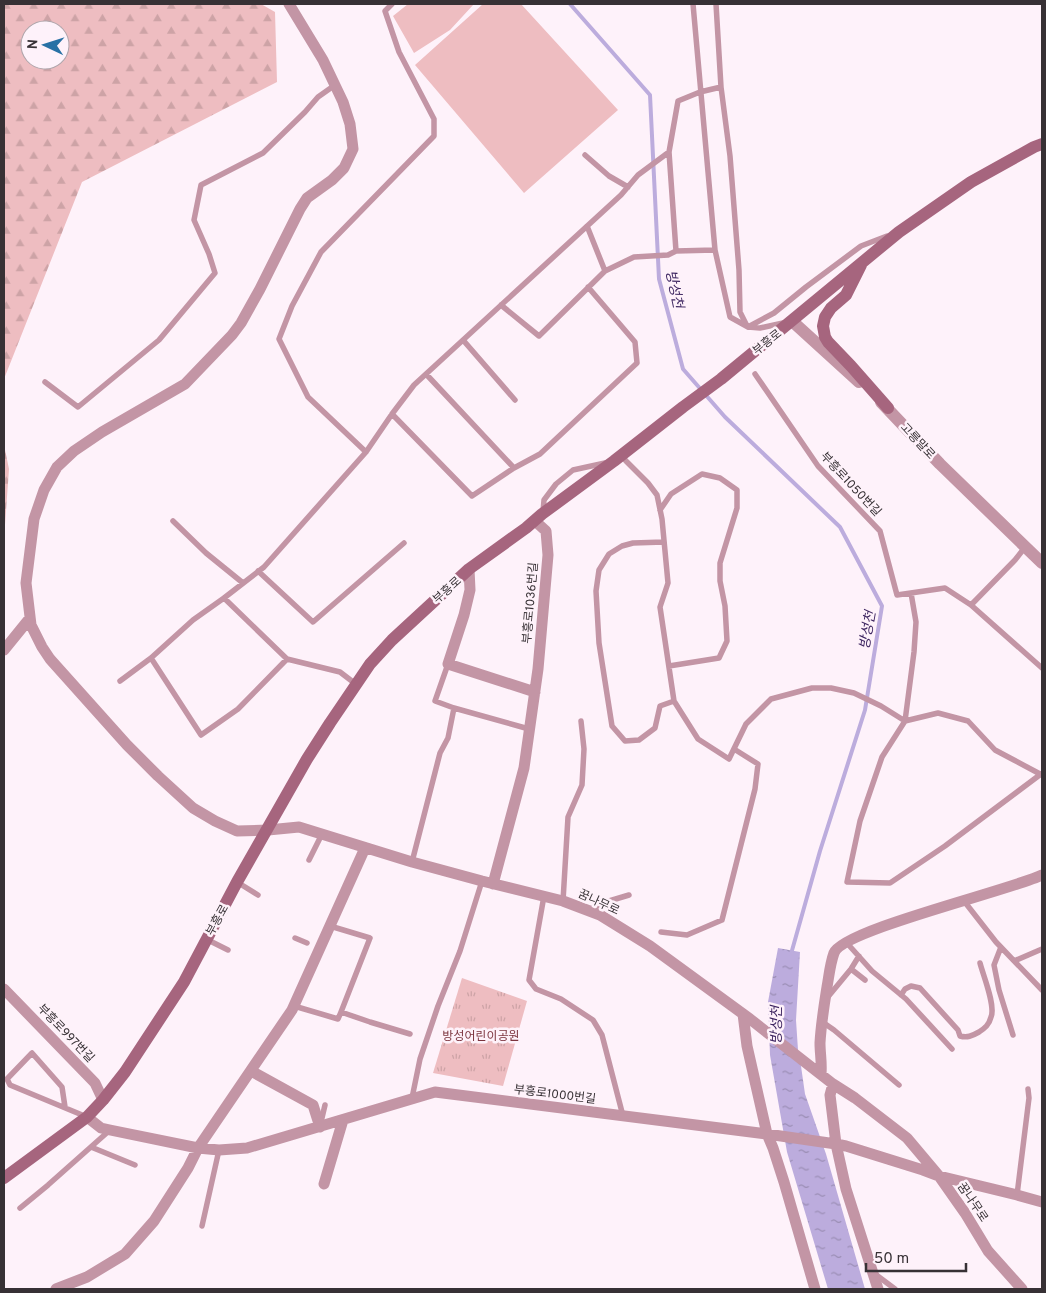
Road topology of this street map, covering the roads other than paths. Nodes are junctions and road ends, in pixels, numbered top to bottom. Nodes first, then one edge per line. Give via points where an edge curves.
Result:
1 (289, 4) edge
2 (392, 4) edge
3 (693, 4) edge
4 (716, 4) edge
5 (335, 85) junction
6 (721, 87) junction
7 (700, 92) junction
8 (1042, 144) edge
9 (669, 152) junction
10 (586, 155) dead end
11 (628, 187) junction
12 (587, 226) junction
13 (899, 232) junction
14 (715, 250) junction
15 (676, 252) junction
16 (864, 261) junction
17 (605, 271) junction
18 (588, 287) junction
19 (501, 305) junction
20 (792, 321) junction
21 (748, 327) junction
22 (463, 340) junction
23 (426, 374) junction
24 (755, 374) dead end
25 (45, 382) dead end
26 (515, 400) dead end
27 (888, 408) junction
28 (392, 414) junction
29 (366, 452) junction
30 (618, 458) junction
31 (514, 468) junction
32 (660, 510) junction
33 (539, 517) junction
34 (174, 521) dead end
35 (664, 542) junction
36 (404, 543) dead end
37 (1026, 546) junction
38 (1042, 562) edge
39 (469, 569) junction
40 (258, 571) junction
41 (242, 583) junction
42 (912, 593) junction
43 (224, 598) junction
44 (971, 605) junction
45 (30, 618) junction
46 (4, 650) edge
47 (1042, 657) edge
48 (151, 658) junction
49 (287, 659) junction
50 (1036, 663) junction
51 (448, 664) junction
52 (669, 666) junction
53 (1042, 668) edge
54 (120, 681) dead end
55 (357, 685) junction
56 (535, 692) junction
57 (674, 702) junction
58 (454, 708) junction
59 (581, 721) dead end
60 (904, 721) junction
61 (529, 729) junction
62 (734, 749) junction
63 (1042, 775) edge
64 (268, 830) junction
65 (322, 834) junction
66 (365, 848) junction
67 (309, 860) dead end
68 (412, 862) junction
69 (1042, 875) edge
70 (237, 882) junction
71 (487, 883) junction
72 (258, 895) dead end
73 (629, 895) dead end
74 (544, 896) junction
75 (563, 901) junction
76 (964, 901) junction
77 (588, 910) junction
78 (330, 926) junction
79 (661, 932) dead end
80 (295, 938) dead end
81 (206, 939) junction
82 (846, 942) junction
83 (307, 943) dead end
84 (1001, 948) junction
85 (228, 950) dead end
86 (1042, 950) edge
87 (859, 956) junction
88 (1014, 961) junction
89 (980, 963) dead end
90 (851, 969) junction
91 (865, 980) dead end
92 (4, 989) edge
93 (1042, 990) edge
94 (901, 995) junction
95 (824, 1002) junction
96 (294, 1006) junction
97 (341, 1012) junction
98 (747, 1017) junction
99 (822, 1021) junction
100 (410, 1034) dead end
101 (1013, 1034) dead end
102 (952, 1049) dead end
103 (251, 1070) junction
104 (819, 1072) junction
105 (833, 1084) junction
106 (899, 1085) dead end
107 (1028, 1090) dead end
108 (412, 1099) junction
109 (103, 1100) junction
110 (325, 1105) dead end
111 (65, 1107) junction
112 (623, 1116) junction
113 (87, 1117) junction
114 (343, 1120) junction
115 (320, 1127) junction
116 (110, 1130) junction
117 (767, 1134) junction
118 (836, 1144) junction
119 (91, 1147) junction
120 (198, 1148) junction
121 (219, 1150) junction
122 (135, 1165) dead end
123 (939, 1176) junction
124 (4, 1178) edge
125 (324, 1184) dead end
126 (1017, 1195) junction
127 (1042, 1202) edge
128 (20, 1208) dead end
129 (202, 1226) dead end
130 (873, 1272) junction
131 (56, 1289) edge
132 (815, 1289) edge
133 (878, 1289) edge
134 (895, 1289) edge
135 (1022, 1289) edge

1 - 5 street, 꿈나무로
2 - 29 lane via 385,12 399,52 434,119 434,136 320,252 292,306 279,340 308,397
3 - 7 lane
4 - 6 lane
5 - 25 lane via 318,97 263,153 201,185 194,220 216,273 159,340 78,407
5 - 45 street, 꿈나무로 via 350,124 352,149 344,168 307,198 232,336 185,384 102,432 74,451 52,474 34,519 26,584
6 - 7 lane
6 - 21 lane via 730,156 740,312
7 - 9 lane via 678,101
7 - 14 lane
8 - 13 main road, 부흥로 via 971,182
9 - 11 lane via 638,175
9 - 15 lane
10 - 11 lane via 609,176
11 - 12 lane
12 - 17 lane
12 - 19 lane
13 - 16 main road, 부흥로
13 - 21 lane via 861,246 774,313
14 - 15 lane
14 - 21 lane via 730,317
15 - 17 lane via 634,258
16 - 20 main road, 부흥로
16 - 27 main road via 846,295 825,317 823,326 828,342
17 - 18 lane
18 - 19 lane via 539,336
18 - 31 lane via 635,342 637,363 540,454
19 - 22 lane
20 - 21 lane via 760,328
20 - 27 street, 고릉말로
20 - 30 main road, 부흥로
22 - 23 lane
22 - 26 lane
23 - 28 lane
23 - 31 lane
24 - 42 lane, 부흥로1050번길 via 818,466 880,531 897,596
27 - 37 street, 고릉말로 via 940,464
28 - 29 lane
28 - 31 lane via 472,496
29 - 40 lane
30 - 32 lane via 648,483 657,495
30 - 33 main road, 부흥로
32 - 35 lane
32 - 52 lane via 671,494 702,474 720,478 737,490 737,508 720,563 727,641 719,658
33 - 39 main road, 부흥로
33 - 56 street, 부흥로1036번길 via 546,531 548,555
34 - 41 lane
35 - 52 lane via 668,583 660,606
35 - 57 lane via 628,544 609,554 599,570 596,591 612,726 625,741 639,740 655,728 660,706
36 - 40 lane via 314,622
37 - 38 street, 고릉말로
37 - 44 lane
39 - 51 street via 470,590
39 - 55 main road, 부흥로 via 392,640 370,664
40 - 41 lane
41 - 43 lane
42 - 44 lane, 부흥로1050번길 via 945,588
42 - 60 lane via 916,622
43 - 48 lane via 193,620
43 - 49 lane
44 - 50 lane, 부흥로1050번길
45 - 46 street
45 - 64 street, 꿈나무로 via 50,659 127,745 180,796 204,815 237,831
47 - 50 lane
48 - 49 lane via 201,735 238,709
48 - 54 lane
49 - 55 lane via 340,672
50 - 53 lane, 부흥로1050번길
51 - 56 street
51 - 58 lane via 436,701
52 - 57 lane
55 - 64 main road, 부흥로 via 307,759
56 - 61 street, 부흥로1036번길
57 - 62 lane via 698,739 729,759
58 - 61 lane
58 - 68 lane
59 - 75 lane via 584,749 582,786 568,817
60 - 62 lane via 854,693 812,688 771,699 746,724
60 - 63 lane via 938,713 968,721 995,750
60 - 63 lane via 882,757 860,822 847,882 890,883
61 - 71 street, 부흥로1036번길 via 524,768
62 - 79 lane via 758,764 755,789 722,920 687,935
64 - 65 street, 꿈나무로 via 299,827
64 - 70 main road, 부흥로
65 - 66 street, 꿈나무로
65 - 67 lane
66 - 68 street, 꿈나무로
66 - 78 street
68 - 71 street, 꿈나무로
69 - 76 street
70 - 72 lane
70 - 81 main road, 부흥로
71 - 74 street, 꿈나무로
71 - 108 lane via 438,1006 420,1059
73 - 77 lane
74 - 75 street, 꿈나무로
74 - 112 lane via 529,980 536,989 561,999 593,1020 602,1035
75 - 77 street, 꿈나무로
76 - 82 street via 878,928
76 - 84 lane
77 - 98 street, 꿈나무로 via 650,946
78 - 96 street
78 - 97 lane via 370,938
80 - 83 lane
81 - 85 lane
81 - 109 main road, 부흥로 via 163,1015
82 - 87 lane
82 - 95 street via 835,951
84 - 88 lane
84 - 101 lane via 994,965
86 - 88 lane
87 - 90 lane
87 - 94 lane
88 - 93 lane
89 - 94 lane via 992,1016 987,1026 973,1036 960,1036 920,988 911,986
90 - 91 lane
90 - 95 lane
92 - 109 street, 부흥로997번길 via 95,1083
94 - 102 lane
95 - 99 street
96 - 97 lane via 338,1019
96 - 103 street
97 - 100 lane
98 - 104 street, 꿈나무로
98 - 117 street via 747,1046
99 - 104 street
99 - 106 lane
103 - 115 street via 290,1088 313,1105
103 - 120 street
104 - 105 street, 꿈나무로
105 - 118 street via 830,1095
105 - 123 street, 꿈나무로 via 907,1138
107 - 126 lane
108 - 112 street, 부흥로1000번길 via 434,1092
108 - 114 street, 부흥로1000번길
109 - 113 main road, 부흥로
110 - 115 lane
111 - 111 lane via 62,1087 32,1052 7,1079 10,1085
111 - 113 lane
112 - 117 street, 부흥로1000번길
113 - 116 street, 부흥로1000번길 via 101,1128
113 - 124 main road, 부흥로
114 - 115 street, 부흥로1000번길
114 - 125 street
115 - 121 street, 부흥로1000번길 via 246,1148
116 - 119 lane
116 - 120 street, 부흥로1000번길
117 - 118 street, 부흥로1000번길
117 - 132 street
118 - 123 street, 꿈나무로
118 - 130 street via 846,1188
119 - 122 lane
119 - 128 lane
120 - 121 street, 부흥로1000번길
120 - 131 street via 154,1221 125,1254 87,1277
121 - 129 lane
123 - 126 street, 꿈나무로
123 - 135 street, 꿈나무로 via 988,1251
126 - 127 street, 꿈나무로
130 - 133 street
130 - 134 lane

